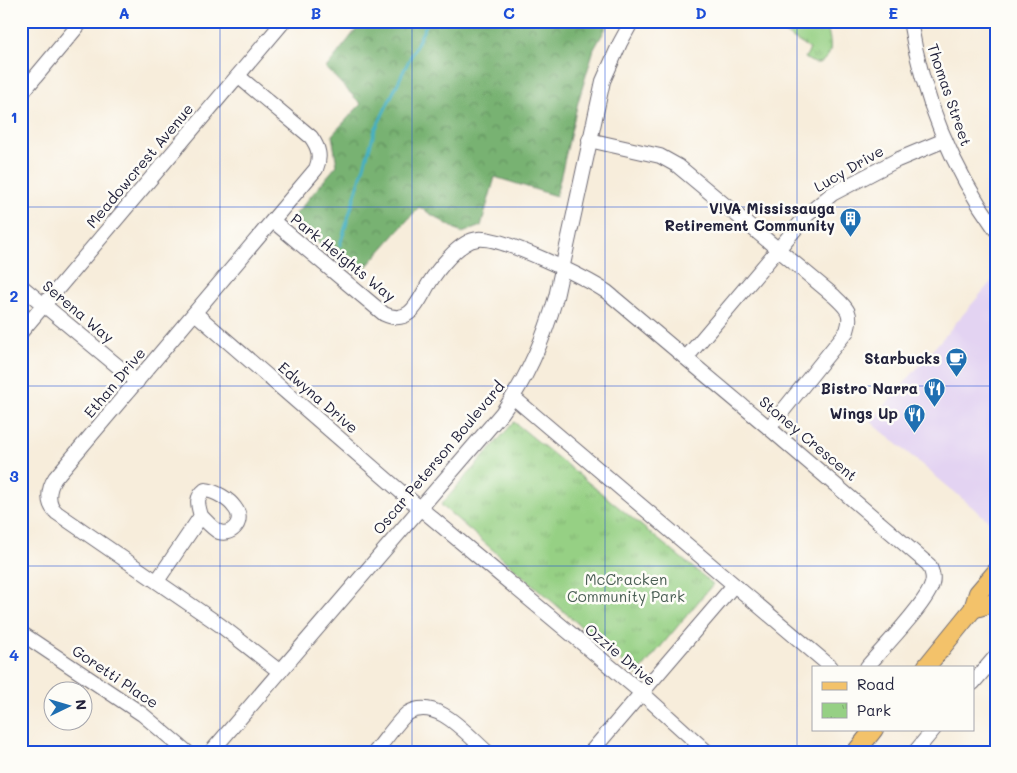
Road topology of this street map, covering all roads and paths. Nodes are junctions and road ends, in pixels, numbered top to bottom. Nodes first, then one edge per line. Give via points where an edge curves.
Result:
1 (82, 21) edge
2 (284, 21) edge
3 (632, 21) edge
4 (910, 21) edge
5 (238, 76) junction
6 (21, 94) edge
7 (589, 140) junction
8 (945, 140) junction
9 (273, 222) junction
10 (996, 230) edge
11 (778, 249) junction
12 (562, 268) junction
13 (21, 286) edge
14 (44, 305) junction
15 (195, 314) junction
16 (21, 332) edge
17 (686, 358) junction
18 (136, 382) junction
19 (513, 397) junction
20 (769, 428) junction
21 (419, 507) junction
22 (201, 516) dead end
23 (996, 572) edge
24 (158, 581) junction
25 (734, 584) junction
26 (996, 602) edge
27 (973, 609) junction
28 (21, 633) edge
29 (996, 656) edge
30 (830, 666) edge
31 (868, 666) edge
32 (927, 666) edge
33 (279, 671) junction
34 (974, 682) edge
35 (642, 694) junction
36 (873, 730) edge
37 (933, 730) edge
38 (187, 752) edge
39 (211, 752) edge
40 (375, 752) edge
41 (487, 752) edge
42 (591, 752) edge
43 (707, 752) edge
44 (856, 752) edge
45 (915, 752) edge

1 - 6 street
2 - 5 street, Meadowcrest Avenue
3 - 7 street, Oscar Peterson Boulevard via 603,81
4 - 8 street, Thomas Street via 914,46
5 - 9 street, Ethan Drive via 311,138 318,149 316,169
5 - 14 street, Meadowcrest Avenue
7 - 11 street via 660,156 678,166
7 - 12 street, Oscar Peterson Boulevard
8 - 10 street, Thomas Street
8 - 11 street, Lucy Drive via 897,160 832,194 808,214
9 - 12 street, Park Heights Way via 390,317 402,317 412,312 452,254 478,238 490,239
9 - 15 street, Ethan Drive
11 - 17 street, Lucy Drive
11 - 20 street via 842,304 849,313 850,322 847,331
12 - 17 street, Stoney Crescent via 608,292
12 - 19 street, Oscar Peterson Boulevard via 544,335
13 - 14 street, Serena Way
14 - 16 street, Meadowcrest Avenue
14 - 18 street, Serena Way
15 - 18 street, Ethan Drive
15 - 21 street, Edwyna Drive
17 - 20 street, Stoney Crescent
18 - 24 street, Ethan Drive via 55,478 50,488 50,501 57,514
19 - 21 street, Oscar Peterson Boulevard
19 - 25 street
20 - 31 street, Stoney Crescent via 922,558 931,570 933,582 926,597
21 - 33 street, Oscar Peterson Boulevard
21 - 35 street, Ozzie Drive
22 - 24 street
23 - 27 main road via 978,593
24 - 33 street, Ethan Drive
25 - 30 street
25 - 35 street
26 - 27 main road
27 - 32 main road
28 - 38 street, Goretti Place via 142,714
29 - 34 street
33 - 39 street, Oscar Peterson Boulevard
35 - 42 street
35 - 43 street, Ozzie Drive
36 - 44 main road
37 - 45 street
40 - 41 street via 407,713 429,708 443,713

